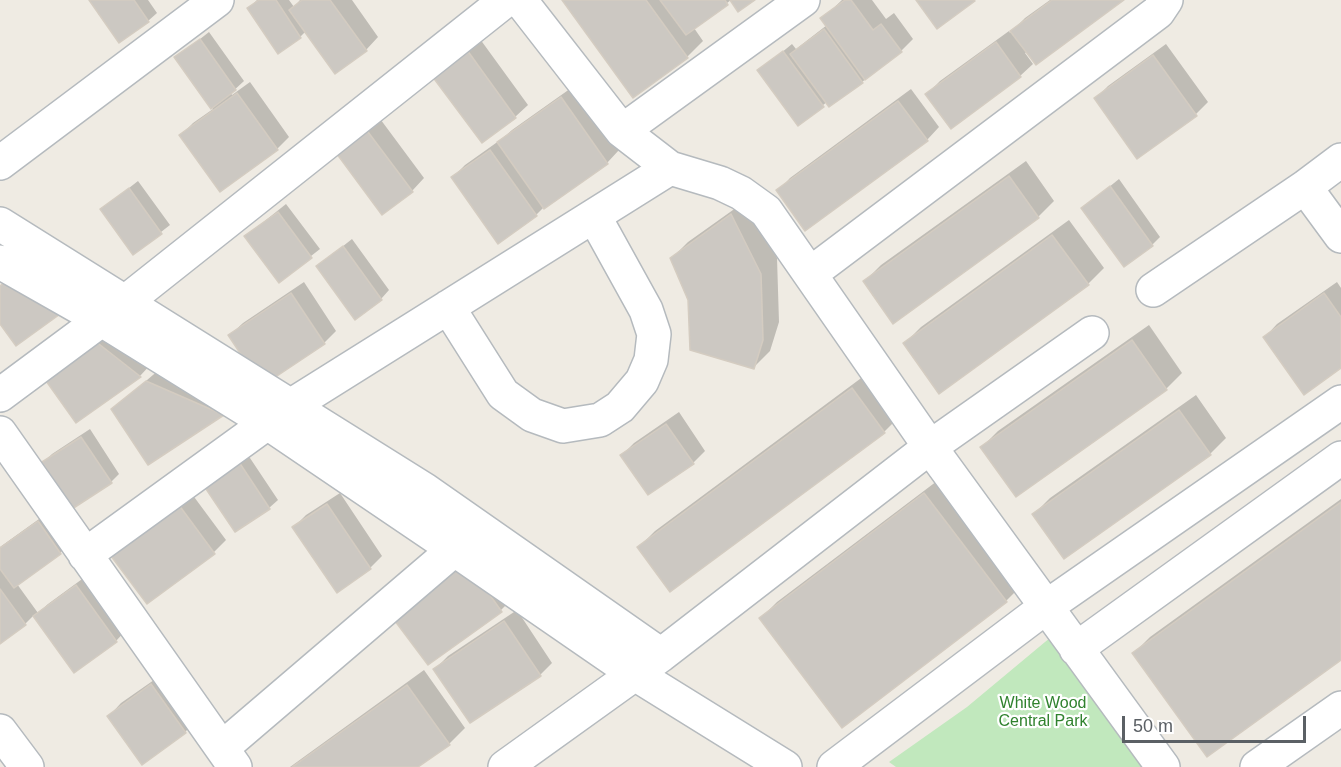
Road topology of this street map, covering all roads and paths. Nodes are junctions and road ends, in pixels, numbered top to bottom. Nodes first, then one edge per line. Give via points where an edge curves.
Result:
1 (217, 0) edge
2 (506, 0) edge
3 (520, 0) edge
4 (803, 0) edge
5 (1166, 0) edge
6 (622, 131) junction
7 (1341, 160) edge
8 (0, 163) edge
9 (670, 168) junction
10 (1305, 187) junction
11 (594, 216) junction
12 (0, 224) edge
13 (1341, 236) edge
14 (0, 262) edge
15 (810, 274) junction
16 (1153, 290) dead end
17 (448, 307) junction
18 (113, 311) junction
19 (1092, 333) dead end
20 (0, 395) edge
21 (1341, 402) edge
22 (280, 414) junction
23 (0, 433) edge
24 (930, 447) junction
25 (1341, 458) edge
26 (1246, 468) junction
27 (10, 469) edge
28 (1275, 504) junction
29 (480, 527) junction
30 (454, 549) junction
31 (85, 555) junction
32 (1047, 607) junction
33 (1076, 648) junction
34 (661, 655) junction
35 (635, 674) junction
36 (1341, 708) edge
37 (0, 731) edge
38 (229, 757) edge
39 (27, 767) edge
40 (505, 767) edge
41 (785, 767) edge
42 (834, 767) edge
43 (1163, 767) edge
44 (1257, 767) edge

1 - 8 street
2 - 18 street
3 - 6 street
4 - 6 street
5 - 15 street via 1158,12
6 - 9 street
7 - 10 street
9 - 11 street
9 - 15 street via 720,183 756,203 766,211
10 - 13 street
10 - 16 street
11 - 17 street
11 - 17 street via 646,310 654,334 651,360 642,381 620,407 600,420 563,426 532,415 503,394
12 - 18 street
14 - 18 street
15 - 24 street
17 - 22 street
18 - 20 street
18 - 22 street
19 - 24 street
21 - 26 street
22 - 29 street
22 - 30 street
22 - 31 street
23 - 27 street
24 - 32 street
24 - 34 street
25 - 28 street
26 - 28 street
26 - 32 street
27 - 31 street
28 - 33 street
29 - 30 street
29 - 34 street
30 - 35 street
30 - 38 street
31 - 38 street
32 - 33 street
32 - 42 street
33 - 43 street
34 - 35 street
35 - 40 street
35 - 41 street
36 - 44 street
37 - 39 street

